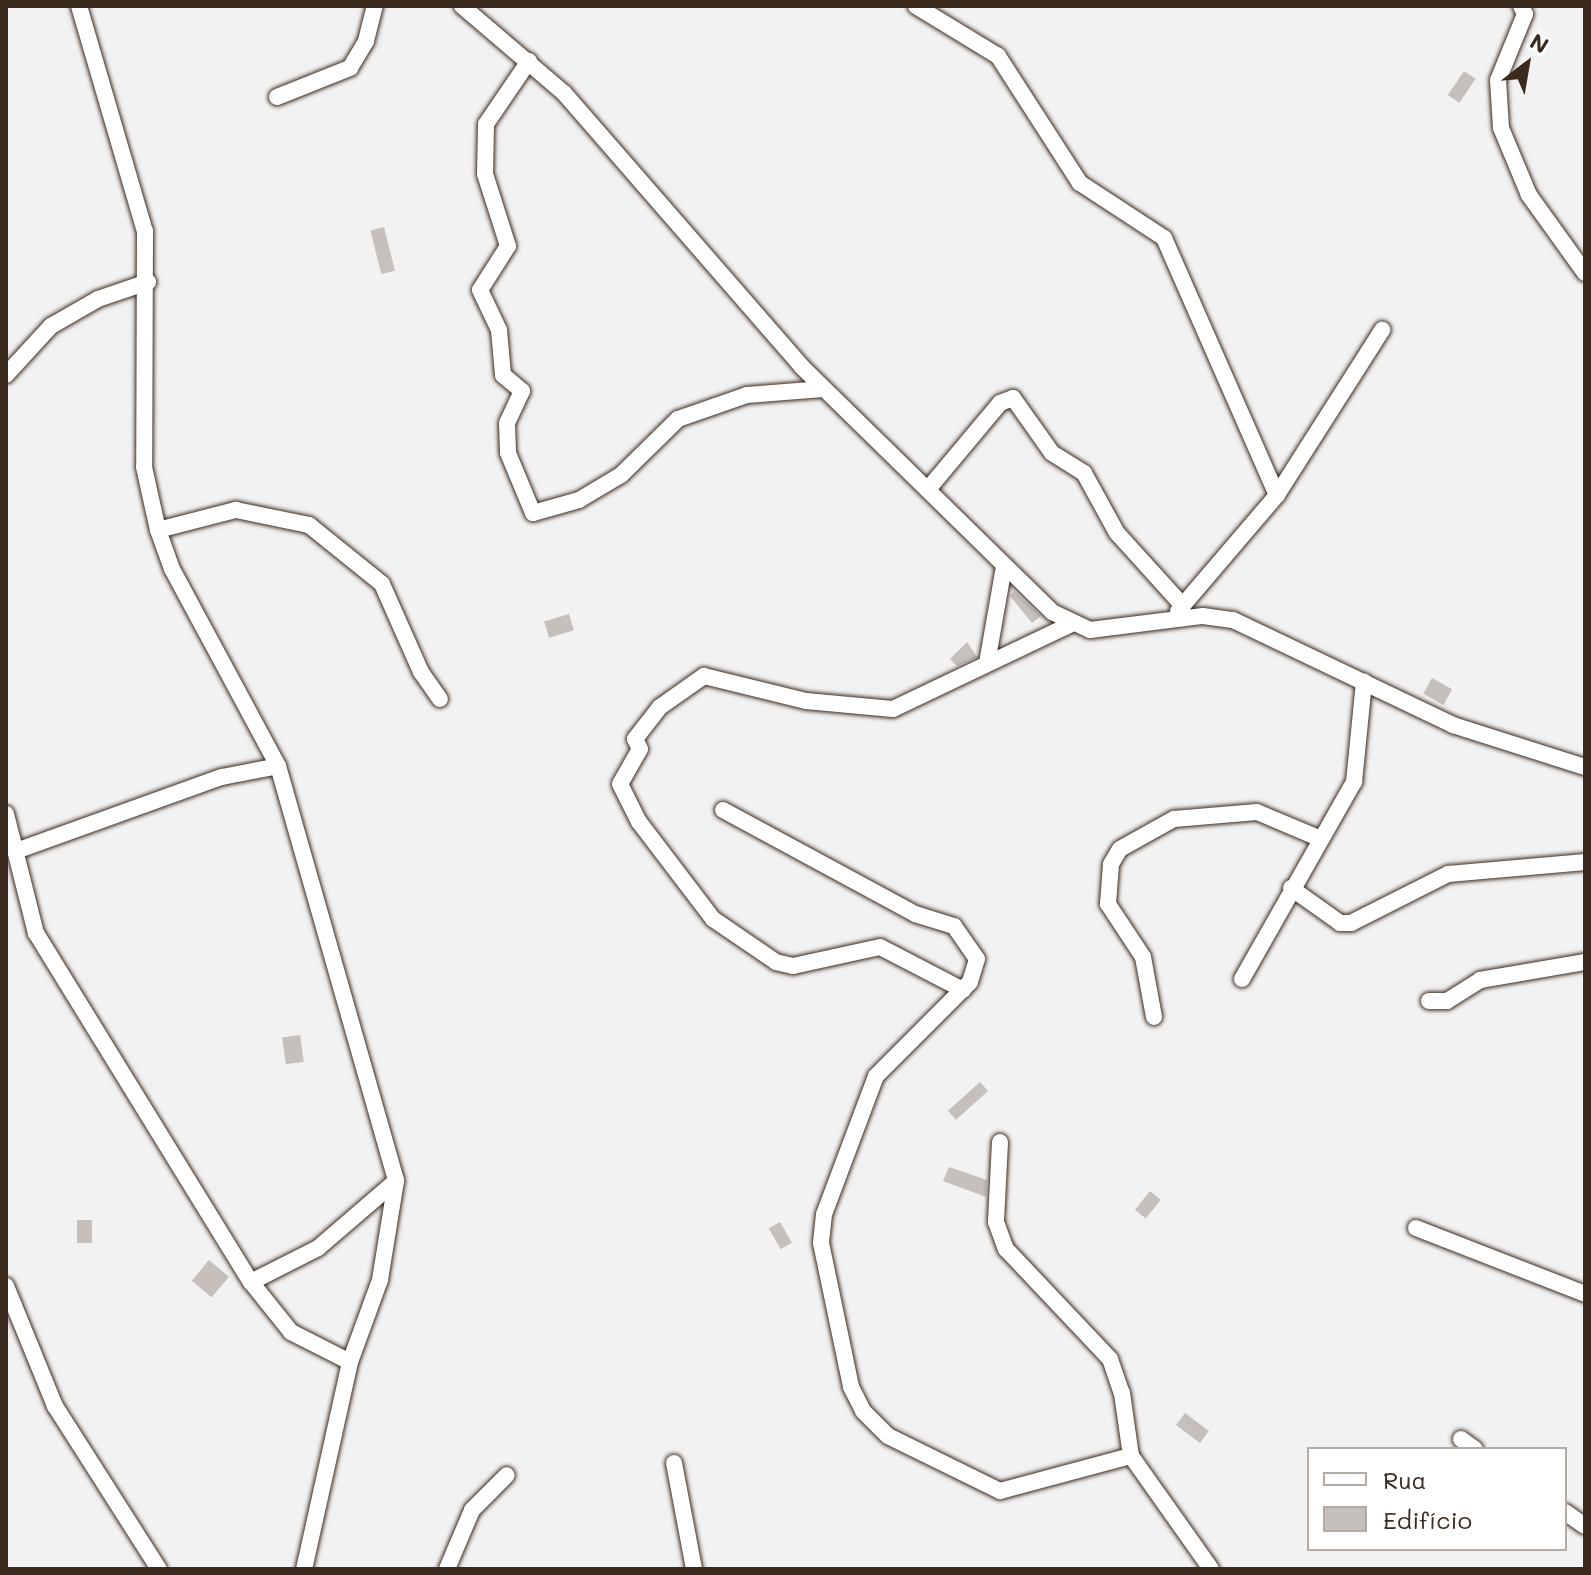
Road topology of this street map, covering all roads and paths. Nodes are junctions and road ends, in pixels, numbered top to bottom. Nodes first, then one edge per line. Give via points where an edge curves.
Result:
1 (79, 6) edge
2 (375, 6) edge
3 (462, 6) edge
4 (916, 6) edge
5 (1521, 6) edge
6 (529, 61) junction
7 (277, 97) dead end
8 (1585, 273) edge
9 (148, 282) junction
10 (1382, 330) dead end
11 (6, 375) edge
12 (823, 389) junction
13 (929, 488) junction
14 (1277, 495) junction
15 (158, 530) junction
16 (1004, 567) junction
17 (1183, 606) junction
18 (1170, 622) junction
19 (1071, 624) junction
20 (987, 663) junction
21 (1364, 681) junction
22 (440, 699) dead end
23 (278, 766) junction
24 (1585, 767) edge
25 (723, 810) dead end
26 (6, 814) edge
27 (1321, 839) junction
28 (16, 851) junction
29 (1585, 862) edge
30 (1291, 888) junction
31 (1585, 962) edge
32 (1242, 979) dead end
33 (963, 990) junction
34 (1429, 1001) dead end
35 (1154, 1017) dead end
36 (1000, 1142) dead end
37 (396, 1181) junction
38 (1416, 1228) dead end
39 (251, 1282) junction
40 (6, 1286) edge
41 (1585, 1294) edge
42 (350, 1362) junction
43 (1461, 1439) dead end
44 (1472, 1447) edge
45 (1131, 1456) junction
46 (674, 1463) dead end
47 (507, 1475) dead end
48 (1567, 1513) edge
49 (1585, 1526) edge
50 (159, 1569) edge
51 (304, 1569) edge
52 (447, 1569) edge
53 (694, 1569) edge
54 (1211, 1569) edge

1 - 9 street via 139,204
2 - 7 street via 366,41 350,68
3 - 6 street
4 - 14 street via 998,56 1080,183 1164,238
5 - 8 street via 1525,14 1498,80 1501,128 1529,195
6 - 12 street via 564,93
6 - 12 street via 485,130 485,174 508,240 480,290 499,330 503,375 522,391 507,423 508,453 533,513 579,500 621,475 678,419 747,395
9 - 11 street via 98,299 51,326
9 - 15 street via 144,467
10 - 14 street
12 - 13 street
13 - 16 street
13 - 17 street via 1000,403 1013,398 1052,453 1084,473 1117,533
14 - 17 street
15 - 22 street via 236,510 317,529 382,584 421,672
15 - 23 street via 172,569
16 - 19 street
16 - 20 street
17 - 18 street
18 - 19 street via 1112,631
18 - 21 street via 1203,616 1233,620
19 - 20 street
20 - 33 street via 886,709 806,701 704,676 660,707 635,739 640,749 620,784 639,822 713,919 776,962 793,966 880,947
21 - 24 street via 1453,725
21 - 27 street via 1359,767
23 - 28 street via 222,777
23 - 37 street
25 - 33 street via 915,914 963,933 977,959
26 - 28 street
27 - 30 street
27 - 35 street via 1257,812 1174,819 1120,849 1111,864 1108,904 1143,957
28 - 39 street via 36,933
29 - 30 street via 1448,874 1351,923 1340,923
30 - 32 street
31 - 34 street via 1480,980 1447,1001
33 - 45 street via 876,1076 824,1214 821,1243 851,1387 870,1420 888,1436 991,1489 1009,1490
36 - 45 street via 1000,1236 1110,1359 1122,1393
37 - 39 street via 318,1248
37 - 42 street via 375,1299
38 - 41 street
39 - 42 street via 291,1332
40 - 50 street via 55,1406
42 - 51 street
43 - 44 street
45 - 54 street
46 - 53 street
47 - 52 street via 472,1510
48 - 49 street

